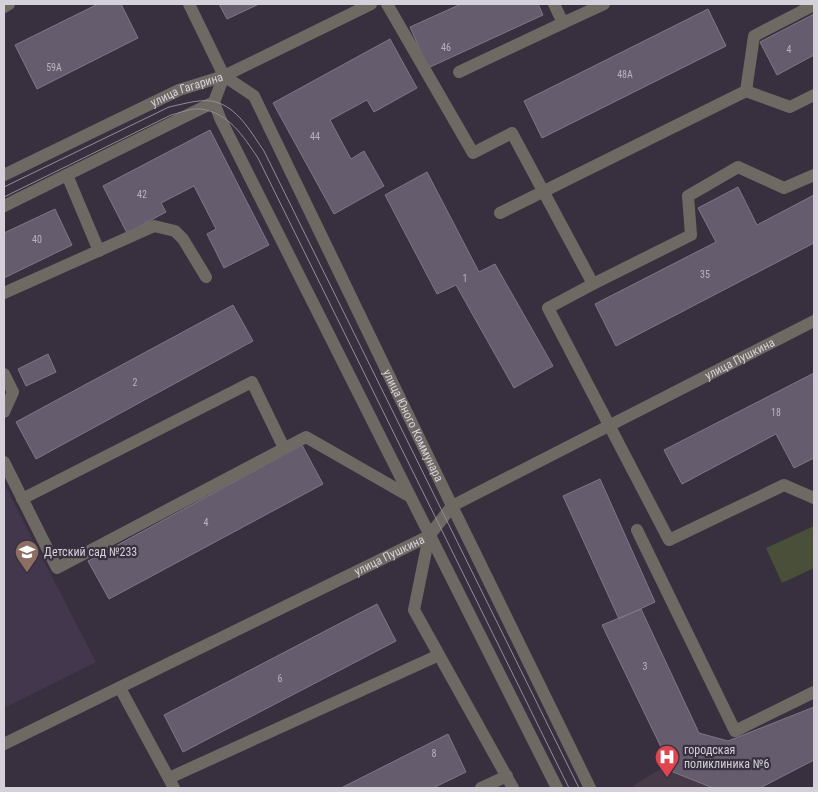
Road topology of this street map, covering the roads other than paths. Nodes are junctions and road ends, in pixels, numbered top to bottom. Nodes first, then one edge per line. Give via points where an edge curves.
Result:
1 (10, 4) edge
2 (189, 4) edge
3 (371, 4) edge
4 (387, 4) edge
5 (554, 4) edge
6 (604, 4) edge
7 (814, 5) edge
8 (4, 7) edge
9 (354, 11) edge
10 (563, 23) junction
11 (460, 72) dead end
12 (224, 76) junction
13 (746, 91) junction
14 (814, 95) edge
15 (214, 102) junction
16 (4, 175) edge
17 (67, 175) junction
18 (814, 175) edge
19 (543, 192) junction
20 (4, 206) edge
21 (500, 213) dead end
22 (99, 251) junction
23 (206, 277) dead end
24 (593, 284) junction
25 (4, 293) edge
26 (814, 321) edge
27 (4, 374) edge
28 (4, 412) edge
29 (610, 426) junction
30 (284, 448) junction
31 (4, 462) edge
32 (409, 496) junction
33 (814, 498) edge
34 (22, 499) junction
35 (452, 506) junction
36 (637, 530) dead end
37 (429, 536) junction
38 (439, 655) junction
39 (120, 688) junction
40 (814, 692) edge
41 (4, 744) edge
42 (507, 776) junction
43 (172, 783) edge
44 (481, 788) edge
45 (513, 788) edge
46 (557, 788) edge
47 (590, 788) edge

1 - 8 street
2 - 12 street
3 - 9 street, улица Гагарина
4 - 19 street via 473,154 512,133
5 - 10 street
6 - 10 street
7 - 13 street via 754,36
9 - 12 street, улица Гагарина
10 - 11 street
12 - 15 street
12 - 16 street, улица Гагарина via 179,90
12 - 35 street, улица Юного Коммунара via 254,96
13 - 14 street via 790,107
13 - 19 street
15 - 17 street, улица Гагарина
15 - 32 street
17 - 20 street, улица Гагарина
17 - 22 street
18 - 24 street via 784,188 738,167 688,196 691,235
19 - 21 street
19 - 24 street
22 - 23 street via 154,226 174,231 183,239
22 - 25 street
24 - 29 street via 548,308
26 - 29 street, улица Пушкина
27 - 28 street via 13,392
29 - 33 street via 669,540 784,484
29 - 35 street, улица Пушкина
30 - 32 street via 306,437
30 - 34 street via 252,382
30 - 34 street via 58,568
31 - 34 street
32 - 37 street
35 - 37 street, улица Пушкина
35 - 47 street, улица Юного Коммунара
36 - 40 street via 735,731
37 - 38 street via 414,610
37 - 39 street, улица Пушкина
37 - 46 street
38 - 42 street
38 - 43 street
39 - 41 street, улица Пушкина
39 - 43 street
42 - 44 street
42 - 45 street

